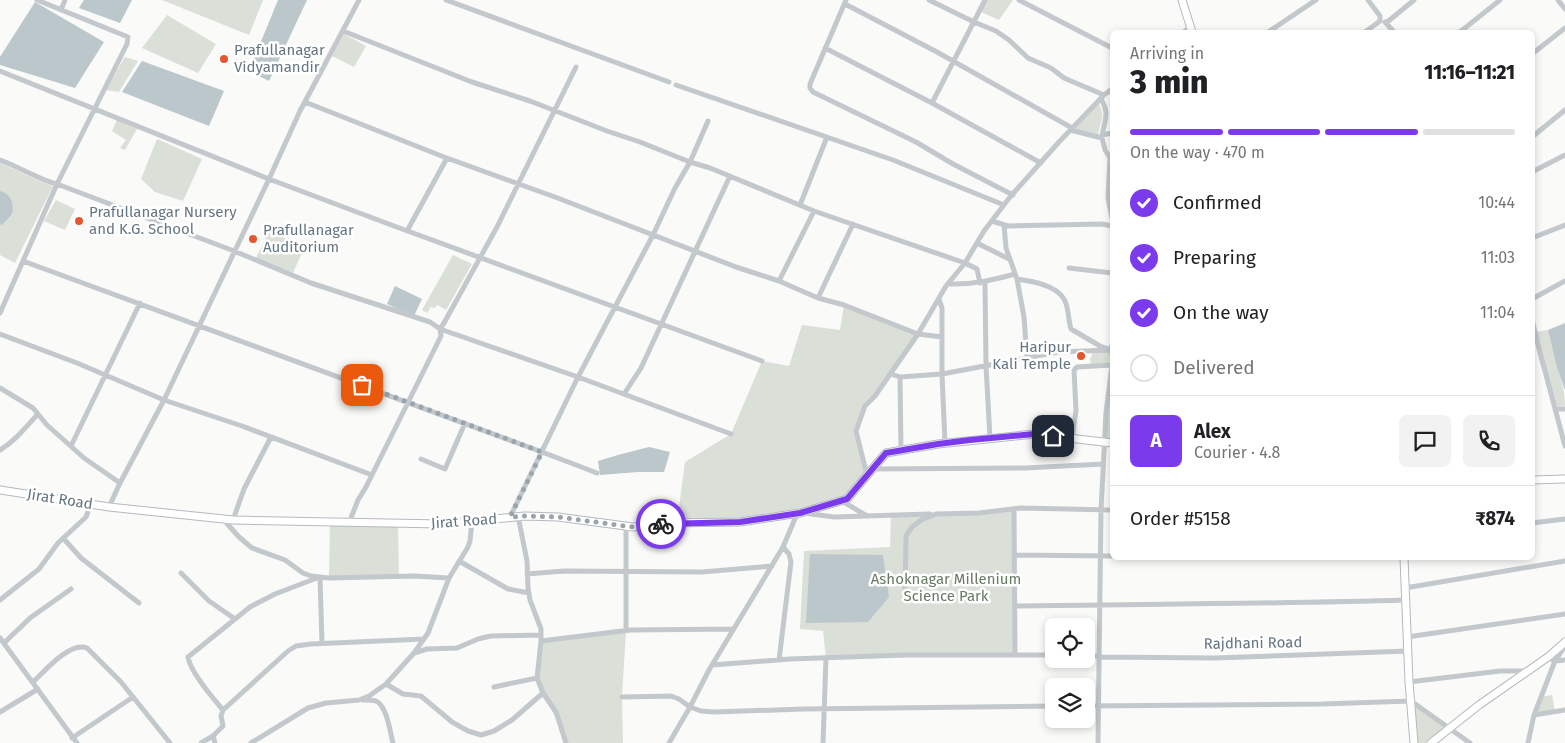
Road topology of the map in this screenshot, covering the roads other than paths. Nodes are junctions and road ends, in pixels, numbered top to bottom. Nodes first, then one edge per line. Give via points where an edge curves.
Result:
1 (37, 0) edge
2 (65, 0) edge
3 (359, 0) edge
4 (446, 0) edge
5 (929, 0) edge
6 (985, 0) edge
7 (1020, 0) edge
8 (1182, 0) edge
9 (1316, 0) edge
10 (1368, 0) edge
11 (1414, 0) edge
12 (1500, 0) edge
13 (1558, 0) edge
14 (846, 2) edge
15 (1565, 9) edge
16 (61, 10) junction
17 (1380, 16) junction
18 (974, 22) junction
19 (1386, 23) junction
20 (1565, 28) edge
21 (1191, 30) edge
22 (1271, 30) edge
23 (1368, 30) edge
24 (1392, 30) edge
25 (1462, 30) edge
26 (343, 31) junction
27 (1110, 47) edge
28 (825, 48) junction
29 (1535, 52) edge
30 (953, 61) junction
31 (576, 67) dead end
32 (0, 71) edge
33 (669, 82) dead end
34 (676, 85) dead end
35 (1110, 91) edge
36 (1103, 97) junction
37 (305, 102) junction
38 (932, 103) junction
39 (95, 110) junction
40 (1565, 110) edge
41 (555, 111) junction
42 (708, 121) dead end
43 (1071, 129) junction
44 (1110, 133) edge
45 (1535, 135) edge
46 (1102, 136) junction
47 (826, 137) junction
48 (1565, 154) edge
49 (447, 158) junction
50 (1110, 158) edge
51 (1110, 158) edge
52 (0, 160) edge
53 (690, 162) junction
54 (1041, 163) junction
55 (1535, 170) edge
56 (730, 176) junction
57 (269, 179) junction
58 (517, 183) junction
59 (57, 184) junction
60 (1013, 195) junction
61 (800, 205) junction
62 (1004, 205) junction
63 (1110, 208) edge
64 (814, 211) junction
65 (992, 221) junction
66 (853, 224) junction
67 (1004, 225) junction
68 (1565, 225) edge
69 (1110, 226) edge
70 (407, 231) junction
71 (653, 235) junction
72 (1535, 237) edge
73 (977, 242) junction
74 (234, 251) junction
75 (694, 251) junction
76 (480, 258) junction
77 (1010, 259) junction
78 (23, 261) junction
79 (964, 263) junction
80 (1069, 268) dead end
81 (1110, 274) edge
82 (1016, 277) junction
83 (779, 281) junction
84 (1565, 281) edge
85 (982, 282) junction
86 (948, 284) junction
87 (1535, 297) edge
88 (818, 298) junction
89 (939, 299) junction
90 (140, 303) junction
91 (614, 307) junction
92 (0, 313) edge
93 (662, 324) junction
94 (198, 326) junction
95 (440, 328) junction
96 (1535, 331) edge
97 (0, 334) edge
98 (918, 334) junction
99 (942, 337) junction
100 (1110, 349) edge
101 (1110, 350) edge
102 (1027, 358) junction
103 (762, 361) dead end
104 (986, 366) junction
105 (1110, 366) edge
106 (890, 374) junction
107 (942, 374) junction
108 (106, 375) junction
109 (578, 377) junction
110 (900, 377) junction
111 (1110, 381) edge
112 (0, 388) edge
113 (624, 394) junction
114 (164, 400) junction
115 (408, 402) junction
116 (1555, 409) junction
117 (1565, 409) edge
118 (38, 414) junction
119 (465, 423) junction
120 (731, 434) dead end
121 (271, 437) junction
122 (990, 438) junction
123 (1072, 438) junction
124 (945, 443) junction
125 (1108, 443) edge
126 (71, 446) junction
127 (1565, 446) edge
128 (0, 450) edge
129 (901, 451) junction
130 (542, 452) junction
131 (421, 460) dead end
132 (1103, 464) junction
133 (870, 472) junction
134 (597, 473) dead end
135 (372, 475) junction
136 (1565, 479) edge
137 (1535, 480) edge
138 (120, 483) junction
139 (0, 490) edge
140 (842, 501) junction
141 (91, 504) junction
142 (109, 507) junction
143 (1014, 509) junction
144 (1101, 510) junction
145 (1110, 510) edge
146 (799, 513) junction
147 (936, 514) junction
148 (518, 516) junction
149 (867, 516) junction
150 (510, 517) junction
151 (223, 519) junction
152 (1565, 519) edge
153 (233, 520) junction
154 (472, 520) junction
155 (1535, 522) edge
156 (349, 523) junction
157 (626, 526) junction
158 (63, 538) junction
159 (782, 547) junction
160 (1015, 555) junction
161 (1101, 556) junction
162 (1110, 556) edge
163 (1404, 560) edge
164 (459, 561) junction
165 (1565, 561) edge
166 (772, 566) junction
167 (627, 572) junction
168 (181, 574) dead end
169 (528, 574) junction
170 (319, 578) junction
171 (449, 578) junction
172 (1405, 588) junction
173 (71, 589) dead end
174 (529, 593) junction
175 (905, 599) dead end
176 (0, 600) edge
177 (1406, 600) junction
178 (139, 603) dead end
179 (1100, 605) junction
180 (1015, 606) junction
181 (1565, 614) edge
182 (234, 619) junction
183 (734, 629) junction
184 (626, 630) junction
185 (541, 635) junction
186 (1408, 637) junction
187 (424, 639) junction
188 (2, 640) edge
189 (541, 641) junction
190 (1565, 642) edge
191 (322, 643) junction
192 (1565, 646) edge
193 (1408, 651) junction
194 (414, 653) junction
195 (1015, 655) junction
196 (1045, 655) edge
197 (1095, 657) edge
198 (1100, 657) junction
199 (1548, 657) junction
200 (826, 658) junction
201 (779, 660) junction
202 (1565, 660) edge
203 (1555, 661) junction
204 (712, 665) junction
205 (1526, 671) junction
206 (537, 678) junction
207 (33, 682) junction
208 (1409, 682) junction
209 (386, 684) junction
210 (494, 686) dead end
211 (38, 689) junction
212 (543, 693) junction
213 (133, 697) junction
214 (622, 697) dead end
215 (359, 700) junction
216 (1411, 701) junction
217 (1045, 706) edge
218 (1098, 706) junction
219 (690, 707) junction
220 (826, 708) junction
221 (223, 710) junction
222 (1565, 710) edge
223 (0, 712) edge
224 (1534, 715) junction
225 (1449, 729) junction
226 (213, 736) junction
227 (72, 738) junction
228 (77, 743) edge
229 (170, 743) edge
230 (201, 743) edge
231 (214, 743) edge
232 (251, 743) edge
233 (393, 743) edge
234 (566, 743) edge
235 (668, 743) edge
236 (823, 743) edge
237 (1098, 743) edge
238 (1414, 743) edge
239 (1431, 743) edge
240 (1470, 743) edge
241 (1528, 743) edge

1 - 16 street
2 - 16 street
3 - 26 street
4 - 33 street
5 - 18 street
6 - 18 street
7 - 27 street
8 - 21 main road
9 - 22 street
10 - 17 street
11 - 19 street
12 - 25 street
13 - 15 street
14 - 28 street
14 - 30 street
16 - 39 street via 128,37
17 - 19 street
17 - 23 street via 1380,21
18 - 30 street
18 - 36 street via 996,30 1028,58
19 - 24 street
20 - 29 street
26 - 37 street
26 - 41 street
28 - 38 street
28 - 60 street via 810,84 813,92 916,142
30 - 38 street
30 - 43 street
31 - 41 street
32 - 39 street
34 - 47 street
35 - 36 street
36 - 43 street
36 - 46 street via 1106,119
37 - 49 street
37 - 57 street
38 - 54 street
39 - 57 street
39 - 59 street
40 - 45 street
41 - 53 street
41 - 58 street
42 - 53 street
43 - 46 street
43 - 54 street
44 - 46 street
46 - 51 street
47 - 61 street
47 - 62 street
48 - 55 street
49 - 58 street
49 - 70 street
50 - 63 street
52 - 59 street
53 - 56 street
53 - 71 street
54 - 60 street
56 - 61 street
56 - 75 street
57 - 70 street
57 - 74 street
58 - 71 street
58 - 76 street
59 - 74 street
59 - 78 street
60 - 62 street
61 - 64 street
62 - 65 street
64 - 66 street
64 - 83 street
65 - 67 street
65 - 73 street
66 - 79 street
66 - 88 street
67 - 69 street
67 - 77 street
68 - 72 street
70 - 76 street
71 - 75 street
71 - 91 street
73 - 77 street
73 - 79 street
74 - 94 street
74 - 95 street via 311,283
75 - 83 street
75 - 93 street
76 - 91 street
76 - 95 street
77 - 82 street
78 - 90 street
78 - 92 street
79 - 85 street via 977,269
79 - 86 street
80 - 81 street
82 - 85 street
82 - 100 street via 1059,293 1065,300 1071,329
82 - 102 street via 1024,317
83 - 88 street
84 - 87 street
85 - 86 street
85 - 104 street
86 - 89 street
88 - 98 street
89 - 98 street
89 - 99 street
90 - 94 street
90 - 108 street
91 - 93 street
91 - 109 street
93 - 103 street
93 - 113 street via 641,368
94 - 114 street
94 - 115 street
95 - 109 street
95 - 115 street via 441,336
96 - 116 street
97 - 108 street
98 - 99 street
98 - 106 street
99 - 107 street
101 - 102 street via 1058,352
102 - 104 street
104 - 107 street
104 - 122 street
105 - 123 street via 1077,367 1074,370 1076,411
106 - 110 street
106 - 133 street via 865,406 856,431
107 - 110 street
107 - 124 street
108 - 114 street
108 - 126 street
109 - 113 street
109 - 130 street
110 - 129 street
111 - 125 street via 1106,412
112 - 118 street
113 - 120 street
114 - 121 street
114 - 138 street
115 - 119 street
115 - 135 street
116 - 117 street
116 - 127 street
118 - 126 street
118 - 128 street via 8,446
119 - 130 street
119 - 131 street via 444,468
121 - 135 street
121 - 153 street via 244,489
122 - 123 main road, Jirat Road via 1034,434
122 - 124 main road, Jirat Road
123 - 125 main road, Jirat Road
124 - 129 main road, Jirat Road
125 - 132 street
126 - 138 street
129 - 133 main road, Jirat Road via 886,453
130 - 134 street
130 - 150 street
132 - 133 street
132 - 144 street
133 - 140 main road, Jirat Road
135 - 156 street
136 - 137 main road
138 - 142 street
139 - 141 main road, Jirat Road
140 - 146 main road, Jirat Road
140 - 149 street
141 - 142 main road, Jirat Road
141 - 158 street via 86,516
142 - 151 main road, Jirat Road
143 - 144 street
143 - 147 street
143 - 160 street
144 - 145 street
144 - 161 street
146 - 149 street
146 - 157 main road, Jirat Road via 740,522
146 - 159 street
147 - 149 street
147 - 175 street via 921,520 906,536
148 - 150 main road, Jirat Road
148 - 157 main road, Jirat Road via 558,517
148 - 169 street
150 - 154 main road, Jirat Road
151 - 153 main road, Jirat Road
151 - 170 street via 252,548 285,560 303,574
152 - 155 street
153 - 156 main road, Jirat Road
154 - 156 main road, Jirat Road via 442,524
154 - 164 street via 468,547
157 - 167 street
158 - 176 street via 39,569
158 - 178 street via 81,558
159 - 166 street
159 - 201 street via 792,562
160 - 161 street
160 - 180 street
161 - 162 street
161 - 179 street
163 - 172 main road
164 - 171 street
164 - 174 street via 508,589
165 - 172 street
166 - 167 street via 702,572
166 - 183 street
167 - 169 street
167 - 184 street
168 - 182 street
169 - 174 street
170 - 171 street
170 - 182 street via 265,598
170 - 191 street
171 - 187 street via 433,624
172 - 177 main road
173 - 188 street
174 - 185 street
177 - 179 street
177 - 186 main road
179 - 180 street
179 - 198 street
180 - 195 street
181 - 186 street
182 - 221 street via 188,657 204,687
183 - 184 street
183 - 204 street
184 - 189 street
185 - 189 street
185 - 194 street via 491,636 464,647
186 - 193 main road
187 - 191 street
187 - 194 street
188 - 207 street
189 - 206 street
190 - 199 main road
191 - 221 street via 292,647
192 - 203 street
193 - 198 street, Rajdhani Road via 1215,658
193 - 208 main road
194 - 209 street
195 - 196 street
195 - 200 street
197 - 198 street, Rajdhani Road
198 - 218 street
199 - 203 street
199 - 205 main road
200 - 201 street
200 - 220 street
201 - 204 street
202 - 203 street
203 - 224 street
204 - 219 street
205 - 208 street
205 - 225 main road
206 - 210 street
206 - 212 street
207 - 211 street
207 - 213 street via 64,653 84,647
208 - 216 main road
209 - 212 street via 403,694 421,696 452,722 481,735 494,732 512,720
209 - 215 street
211 - 223 street
211 - 227 street
212 - 234 street via 556,712
213 - 227 street
213 - 229 street
214 - 219 street via 671,696
215 - 232 street via 308,708
215 - 233 street via 376,701 382,706
216 - 218 street
216 - 225 street
216 - 238 main road
217 - 220 street
218 - 237 street
219 - 220 street via 714,712
219 - 235 street
220 - 236 street
221 - 226 street via 223,726
222 - 224 street
224 - 241 street
225 - 239 main road
225 - 240 street
226 - 230 street
226 - 231 street
227 - 228 street

